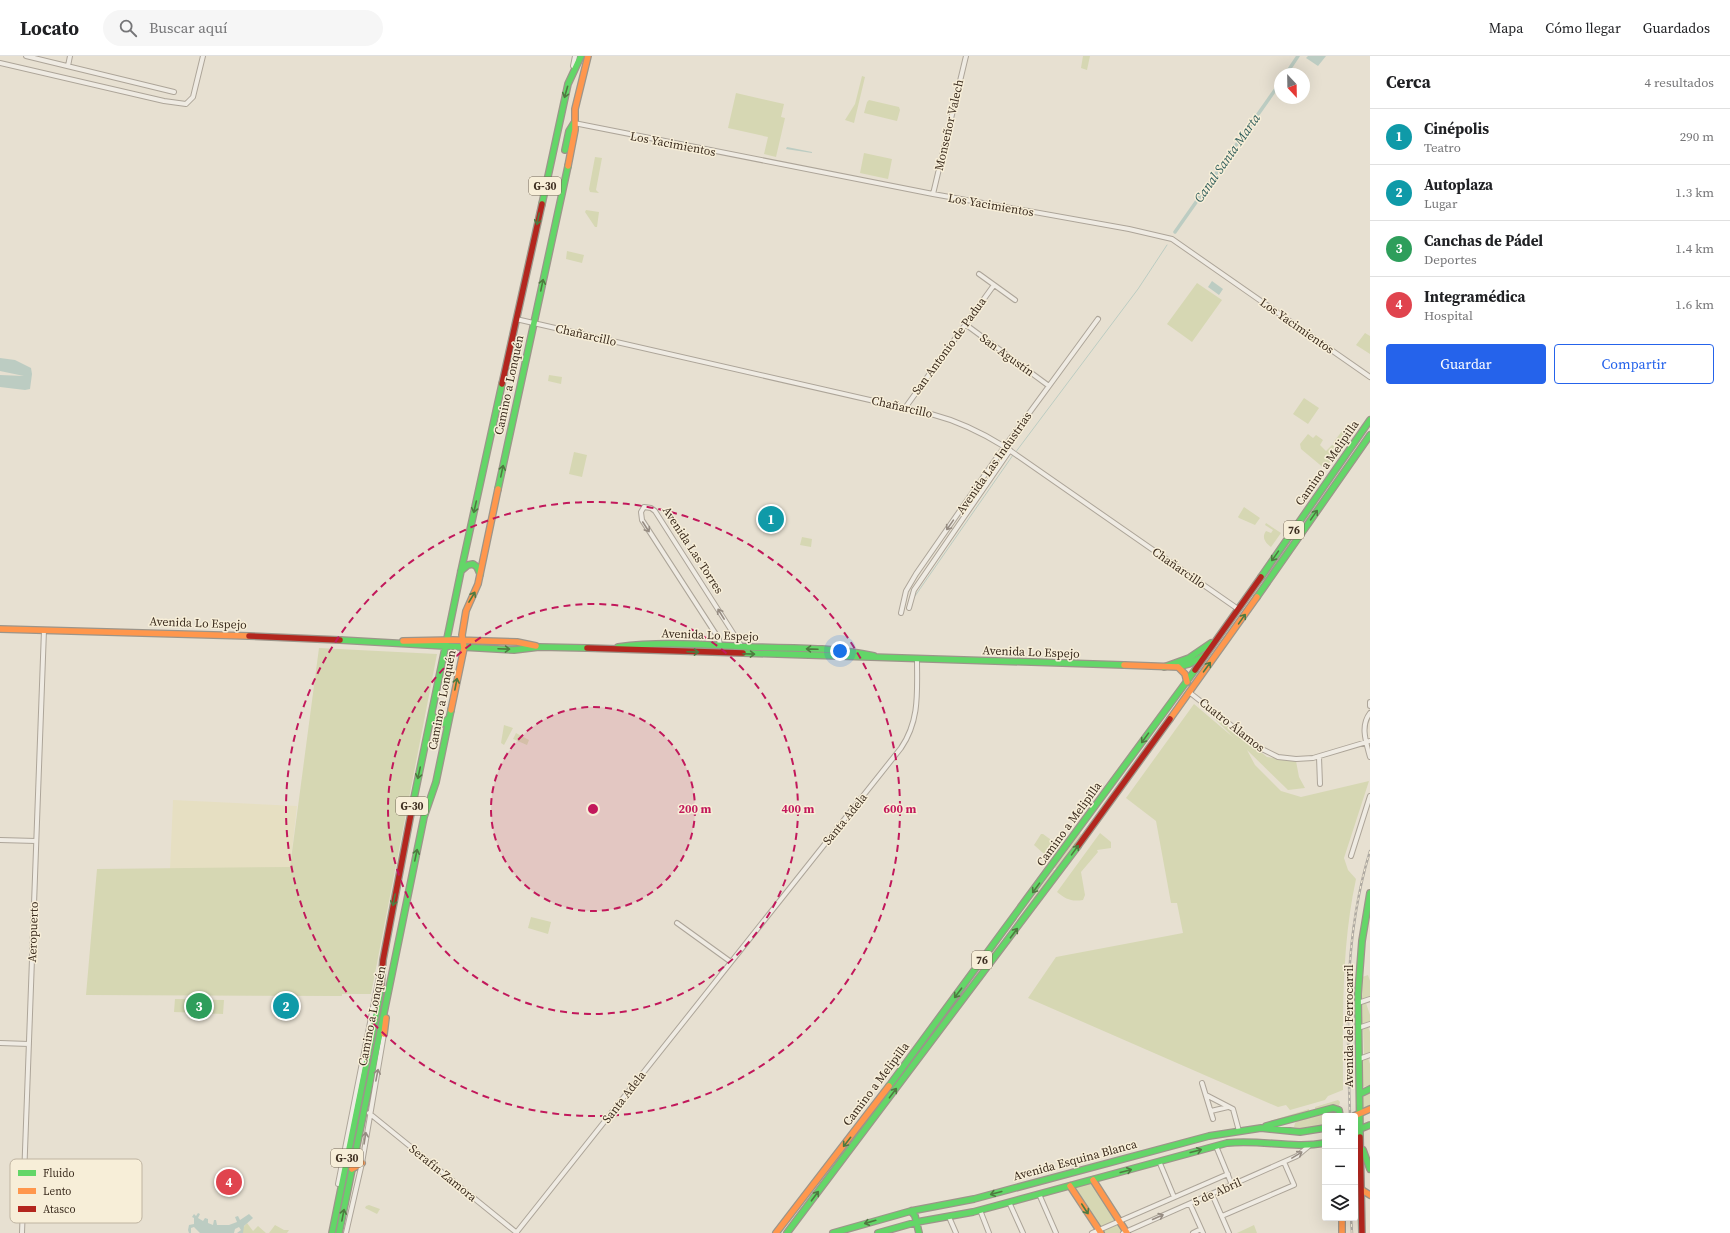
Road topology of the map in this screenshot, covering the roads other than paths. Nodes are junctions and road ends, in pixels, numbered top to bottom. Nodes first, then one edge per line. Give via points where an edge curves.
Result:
1 (26, 56) edge
2 (70, 56) edge
3 (203, 56) edge
4 (575, 56) edge
5 (581, 56) edge
6 (588, 56) edge
7 (966, 56) edge
8 (0, 63) edge
9 (68, 66) junction
10 (573, 66) dead end
11 (174, 92) dead end
12 (574, 123) junction
13 (565, 150) junction
14 (553, 151) junction
15 (570, 157) junction
16 (933, 194) junction
17 (979, 274) dead end
18 (994, 285) junction
19 (1015, 300) dead end
20 (516, 319) junction
21 (1098, 319) dead end
22 (534, 323) junction
23 (965, 324) junction
24 (1370, 377) edge
25 (1049, 386) junction
26 (905, 408) junction
27 (1370, 420) edge
28 (1370, 435) edge
29 (1005, 447) junction
30 (1013, 453) junction
31 (1328, 480) junction
32 (1335, 485) junction
33 (926, 560) junction
34 (932, 564) junction
35 (461, 571) junction
36 (480, 576) junction
37 (904, 600) junction
38 (910, 601) junction
39 (909, 608) dead end
40 (1238, 609) junction
41 (901, 614) dead end
42 (0, 629) edge
43 (44, 630) junction
44 (1231, 634) junction
45 (1217, 639) junction
46 (448, 640) junction
47 (462, 640) junction
48 (395, 642) junction
49 (669, 644) junction
50 (720, 646) junction
51 (446, 647) junction
52 (539, 647) junction
53 (742, 647) junction
54 (464, 648) junction
55 (772, 648) junction
56 (607, 649) junction
57 (841, 650) junction
58 (669, 651) junction
59 (1206, 654) junction
60 (772, 655) junction
61 (841, 657) junction
62 (884, 658) junction
63 (917, 659) junction
64 (1168, 667) junction
65 (1178, 667) junction
66 (1186, 682) junction
67 (1189, 692) junction
68 (1184, 699) junction
69 (1370, 702) edge
70 (1370, 706) edge
71 (1370, 713) edge
72 (432, 714) junction
73 (450, 716) junction
74 (1159, 718) junction
75 (1166, 724) junction
76 (1368, 742) edge
77 (1319, 756) junction
78 (1370, 757) edge
79 (1320, 784) dead end
80 (1370, 796) edge
81 (1080, 828) junction
82 (1088, 833) junction
83 (0, 840) edge
84 (36, 841) junction
85 (1351, 856) dead end
86 (1370, 893) edge
87 (1368, 916) edge
88 (677, 923) dead end
89 (997, 940) junction
90 (1004, 946) junction
91 (383, 960) junction
92 (731, 962) junction
93 (387, 998) junction
94 (1370, 999) edge
95 (1358, 1004) junction
96 (1370, 1024) edge
97 (1358, 1028) junction
98 (384, 1034) joint
99 (0, 1043) edge
100 (29, 1044) junction
101 (1370, 1055) edge
102 (1359, 1059) junction
103 (1202, 1083) dead end
104 (1370, 1089) edge
105 (1360, 1094) junction
106 (1206, 1095) junction
107 (1229, 1107) junction
108 (1370, 1109) edge
109 (1211, 1111) junction
110 (369, 1113) junction
111 (1340, 1113) edge
112 (1361, 1113) junction
113 (1358, 1114) edge
114 (1213, 1119) dead end
115 (1294, 1119) junction
116 (1370, 1125) edge
117 (1261, 1128) junction
118 (1361, 1128) junction
119 (1322, 1129) edge
120 (1358, 1130) edge
121 (1239, 1131) junction
122 (1295, 1132) junction
123 (1322, 1144) edge
124 (1216, 1146) junction
125 (1309, 1146) junction
126 (1362, 1148) junction
127 (24, 1159) edge
128 (1159, 1161) junction
129 (1284, 1162) junction
130 (362, 1163) junction
131 (1370, 1168) edge
132 (352, 1169) junction
133 (1084, 1169) junction
134 (1074, 1172) junction
135 (1228, 1174) junction
136 (1093, 1180) junction
137 (338, 1184) joint
138 (1232, 1185) junction
139 (1070, 1186) junction
140 (1362, 1190) junction
141 (1039, 1194) junction
142 (1212, 1194) junction
143 (1370, 1195) edge
144 (1174, 1197) junction
145 (1009, 1202) junction
146 (1190, 1204) junction
147 (980, 1210) junction
148 (913, 1213) junction
149 (336, 1216) junction
150 (1222, 1216) junction
151 (949, 1217) junction
152 (1120, 1221) junction
153 (1342, 1221) edge
154 (917, 1222) junction
155 (791, 1230) edge
156 (1202, 1231) edge
157 (885, 1232) edge
158 (1100, 1232) edge
159 (1125, 1232) edge
160 (332, 1233) edge
161 (339, 1233) edge
162 (346, 1233) edge
163 (516, 1233) edge
164 (776, 1233) edge
165 (787, 1233) edge
166 (833, 1233) edge
167 (878, 1233) edge
168 (919, 1233) edge
169 (956, 1233) edge
170 (989, 1233) edge
171 (1023, 1233) edge
172 (1056, 1233) edge
173 (1092, 1233) edge
174 (1193, 1233) edge
175 (1229, 1233) edge
176 (1342, 1233) edge
177 (1362, 1233) edge

1 - 9 street
2 - 9 street
3 - 8 street via 193,97 186,104
4 - 10 street
5 -> 14 main road, Camino a Lonquén / G-30 via 567,90
6 - 12 main road, Camino a Lonquén / G-30
7 - 16 street, Monseñor Valech
9 - 11 street
12 - 13 main road via 569,131
12 - 15 main road, Camino a Lonquén / G-30
12 - 16 street, Los Yacimientos
13 - 14 main road
13 - 15 main road
14 -> 20 main road, Camino a Lonquén / G-30
22 -> 15 main road, Camino a Lonquén / G-30
16 - 24 street, Los Yacimientos via 1172,239
17 - 18 street, San Antonio de Padua
18 - 19 street, San Antonio de Padua
18 - 23 street, San Antonio de Padua
20 - 22 street, Chañarcillo
20 -> 35 main road, Camino a Lonquén / G-30
21 - 25 street, Avenida Las Industrias
22 - 26 street, Chañarcillo
36 -> 22 main road, Camino a Lonquén / G-30
23 - 25 street, San Agustín
23 - 26 street, San Antonio de Padua
25 - 29 street, Avenida Las Industrias
26 - 29 street, Chañarcillo via 963,424 982,432
27 - 31 main road, Camino a Melipilla / 76
28 - 32 main road, Camino a Melipilla / 76
29 - 30 street, Chañarcillo
29 -> 33 street, Avenida Las Industrias
30 - 34 street, Avenida Las Industrias
30 - 40 street, Chañarcillo
31 - 32 main road
31 -> 40 main road, Camino a Melipilla / 76
44 -> 32 main road, Camino a Melipilla / 76
33 - 34 street
33 - 37 street, Avenida Las Industrias via 907,588
34 - 38 street, Avenida Las Industrias via 914,590
35 - 36 main road via 473,564
35 - 46 main road, Camino a Lonquén / G-30
47 -> 36 main road, Camino a Lonquén / G-30 via 467,607
37 - 38 street
37 - 41 street, Avenida Las Industrias
38 - 39 street, Avenida Las Industrias
40 - 45 main road, Camino a Melipilla / 76
42 - 43 main road, Avenida Lo Espejo
43 - 48 main road, Avenida Lo Espejo
43 - 84 street, Aeropuerto
44 - 59 main road
67 -> 44 main road, Camino a Melipilla / 76
45 - 59 main road, Camino a Melipilla / 76
45 - 64 main road via 1194,656
46 - 47 main road, Avenida Lo Espejo
46 - 48 main road, Avenida Lo Espejo
46 - 51 main road, Camino a Lonquén / G-30
47 - 52 main road, Avenida Lo Espejo via 520,643
47 - 54 main road, Camino a Lonquén / G-30
48 - 51 main road, Avenida Lo Espejo
49 - 50 main road, Avenida Lo Espejo
49 - 56 main road, Avenida Lo Espejo via 637,644
49 - 58 main road
50 - 53 main road, Avenida Lo Espejo
53 -> 50 street, Avenida Las Torres via 656,511 644,507 641,512 642,520 719,639
51 - 54 main road, Avenida Lo Espejo
51 - 72 main road, Camino a Lonquén / G-30
54 -> 52 main road, Avenida Lo Espejo via 514,650
52 - 56 main road, Avenida Lo Espejo
53 - 55 main road, Avenida Lo Espejo
73 -> 54 main road, Camino a Lonquén / G-30
57 -> 55 main road, Avenida Lo Espejo
55 - 60 main road
56 - 58 main road, Avenida Lo Espejo
57 - 61 main road
57 - 62 main road, Avenida Lo Espejo
58 -> 60 main road, Avenida Lo Espejo
59 - 65 main road
59 - 66 main road, Camino a Melipilla / 76
60 - 61 main road, Avenida Lo Espejo
61 - 62 main road, Avenida Lo Espejo
62 - 63 main road, Avenida Lo Espejo
63 - 64 main road, Avenida Lo Espejo
63 - 92 street, Santa Adela via 916,714 905,742
64 - 65 main road, Avenida Lo Espejo
64 - 66 main road via 1181,673
65 - 66 main road via 1184,672
66 - 68 main road
66 - 74 main road, Camino a Melipilla / 76
67 - 68 main road, Camino a Melipilla / 76
67 - 77 street, Cuatro Álamos via 1268,754 1290,759
68 - 75 main road, Camino a Melipilla / 76
69 - 70 street
71 - 76 street via 1364,725
72 - 73 main road via 440,724
72 -> 91 main road, Camino a Lonquén / G-30
93 -> 73 main road, Camino a Lonquén / G-30 via 424,817 436,782
74 - 75 main road
74 -> 81 main road, Camino a Melipilla / 76
75 - 82 main road, Camino a Melipilla / 76
76 - 77 street, Cuatro Álamos
76 - 78 street
77 - 79 street
80 - 85 street
81 - 82 main road
81 -> 89 main road, Camino a Melipilla / 76
90 -> 82 main road, Camino a Melipilla / 76
83 - 84 street
84 - 100 street, Aeropuerto
86 - 87 main road, Avenida del Ferrocarril
87 - 95 main road, Avenida del Ferrocarril via 1360,962
88 - 92 street
89 - 90 main road
89 -> 164 main road, Camino a Melipilla / 76
155 -> 90 main road, Camino a Melipilla / 76
91 - 137 street, Camino a Lonquén
91 - 149 main road, Camino a Lonquén / G-30 via 379,1001
92 - 163 street, Santa Adela
93 - 98 main road
93 - 132 main road, Camino a Lonquén / G-30
94 - 95 street
95 - 97 main road, Avenida del Ferrocarril
96 - 97 street
97 - 102 main road, Avenida del Ferrocarril
110 -> 98 street, Camino a Lonquén
99 - 100 street
100 - 127 street, Aeropuerto
101 - 102 street
102 - 105 main road, Avenida del Ferrocarril
103 - 106 street
104 - 105 main road
105 - 112 main road, Avenida del Ferrocarril
106 - 107 street
106 - 109 street
107 - 109 street
107 - 121 street via 1233,1109
108 - 112 main road
109 - 114 street
130 -> 110 street, Camino a Lonquén
110 - 163 street, Serafín Zamora
111 - 115 main road via 1334,1107
112 - 113 main road
112 - 118 main road, Avenida del Ferrocarril
115 - 117 main road
115 - 122 main road via 1292,1125
116 - 118 main road
117 - 121 main road, Avenida Esquina Blanca
117 - 122 main road, Avenida Esquina Blanca
118 - 120 main road
118 - 126 main road
119 - 122 main road, Avenida Esquina Blanca
121 - 133 main road, Avenida Esquina Blanca via 1200,1138
123 - 125 main road, Avenida Esquina Blanca
124 - 125 main road, Avenida Esquina Blanca via 1237,1141
128 -> 124 main road, Avenida Esquina Blanca
124 - 135 street
129 -> 125 street, 5 de Abril
126 - 131 main road
126 - 140 main road
136 -> 128 main road, Avenida Esquina Blanca
128 - 144 street
129 - 138 street, 5 de Abril
129 - 150 street via 1294,1185
130 - 132 main road
130 - 162 street, Camino a Lonquén
161 -> 132 main road, Camino a Lonquén / G-30
133 - 134 main road, Avenida Esquina Blanca
133 - 136 main road
134 - 139 main road via 1069,1178
134 -> 148 main road, Avenida Esquina Blanca
135 - 138 street
135 - 144 street, 5 de Abril
136 - 139 main road, Avenida Esquina Blanca
136 - 152 main road
137 - 149 main road
138 - 142 street, 5 de Abril
139 - 141 main road, Avenida Esquina Blanca
139 -> 158 main road
140 - 143 main road
140 - 177 main road
141 - 145 main road, Avenida Esquina Blanca
141 - 172 street
142 - 146 street, 5 de Abril
142 - 150 street
144 - 152 street, 5 de Abril
145 - 147 main road, Avenida Esquina Blanca
145 - 171 street
146 - 156 street
159 -> 146 street, 5 de Abril
147 - 151 main road, Avenida Esquina Blanca
147 - 170 street
148 - 154 main road
148 -> 166 main road, Avenida Esquina Blanca
149 - 160 main road, Camino a Lonquén / G-30
150 - 175 street
151 - 154 main road, Avenida Esquina Blanca
151 - 169 street
152 - 158 street, 5 de Abril
152 - 159 main road
153 - 176 main road
154 - 157 main road, Avenida Esquina Blanca
154 - 168 main road
155 - 165 main road, Camino a Melipilla / 76
156 - 174 street
157 - 167 main road, Avenida Esquina Blanca
158 - 173 street, 5 de Abril

